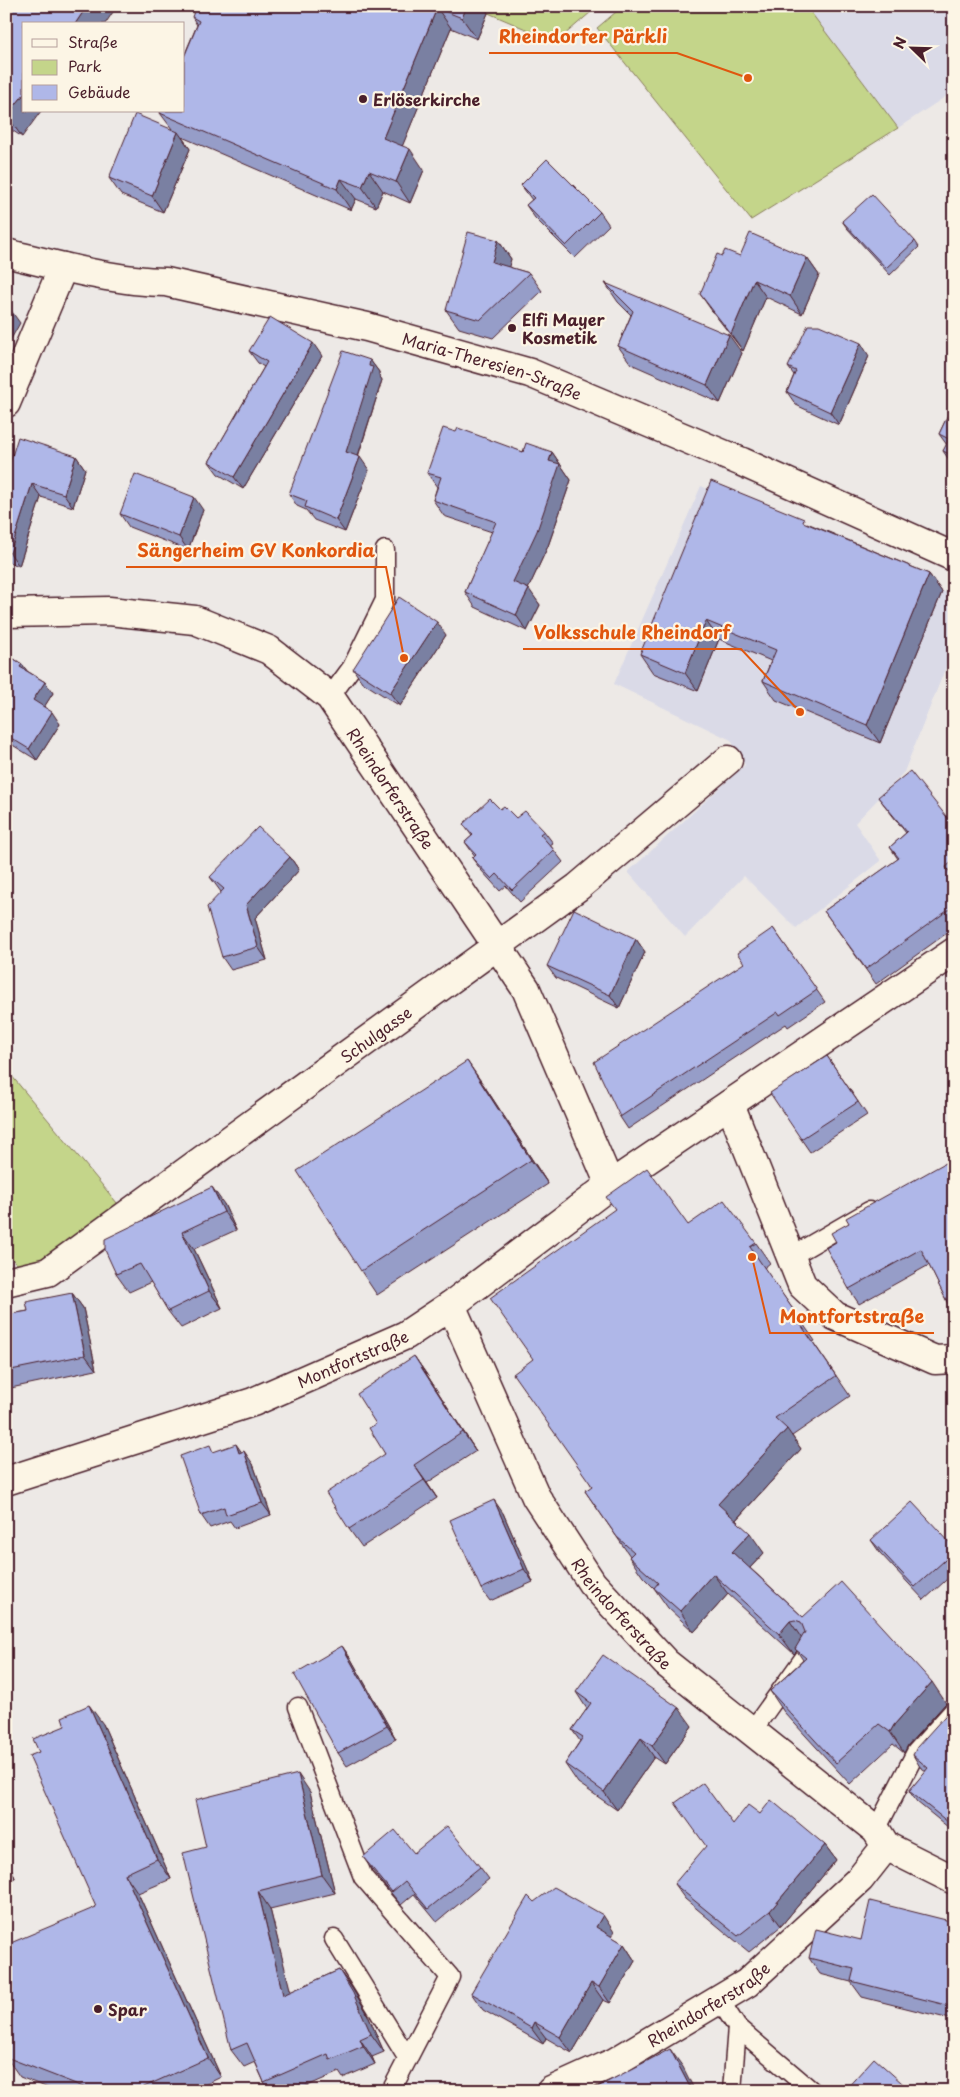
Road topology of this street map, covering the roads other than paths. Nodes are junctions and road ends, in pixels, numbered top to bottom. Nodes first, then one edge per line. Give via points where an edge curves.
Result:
1 (6, 253) edge
2 (63, 267) junction
3 (6, 403) edge
4 (384, 550) dead end
5 (954, 557) edge
6 (6, 612) edge
7 (330, 697) junction
8 (728, 760) dead end
9 (497, 946) junction
10 (954, 952) edge
11 (730, 1104) junction
12 (610, 1186) junction
13 (885, 1201) edge
14 (790, 1257) junction
15 (6, 1282) edge
16 (451, 1305) junction
17 (954, 1358) edge
18 (6, 1482) edge
19 (810, 1651) edge
20 (298, 1707) dead end
21 (954, 1710) edge
22 (752, 1731) junction
23 (881, 1838) junction
24 (954, 1880) edge
25 (334, 1939) dead end
26 (719, 1999) junction
27 (737, 2027) junction
28 (408, 2059) junction
29 (391, 2091) edge
30 (550, 2091) edge
31 (732, 2091) edge
32 (812, 2091) edge

1 - 2 street, Maria-Theresien-Straße
2 - 3 street
2 - 5 street, Maria-Theresien-Straße via 166,282 357,325 530,373 742,462
4 - 7 lane via 385,600 352,667
6 - 7 street, Rheindorferstraße via 109,610 195,620 269,650
7 - 9 street, Rheindorferstraße
8 - 9 street, Schulgasse via 578,887
9 - 12 street, Rheindorferstraße via 526,989
9 - 15 street, Schulgasse via 48,1272
10 - 11 street, Montfortstraße
11 - 12 street, Montfortstraße
11 - 14 street
12 - 16 street, Montfortstraße
13 - 14 lane
14 - 17 street via 802,1285 835,1316 935,1360
16 - 18 street, Montfortstraße via 406,1335 253,1402
16 - 22 street, Rheindorferstraße via 536,1497 592,1583 666,1663
19 - 22 lane
20 - 28 lane via 363,1877 450,1977
21 - 23 lane via 916,1752
22 - 23 street, Rheindorferstraße
23 - 24 street, Rheindorferstraße
23 - 26 street, Rheindorferstraße via 860,1879 747,1983
25 - 28 lane
26 - 27 lane
26 - 30 street, Rheindorferstraße via 615,2062
27 - 31 lane
27 - 32 lane
28 - 29 lane

